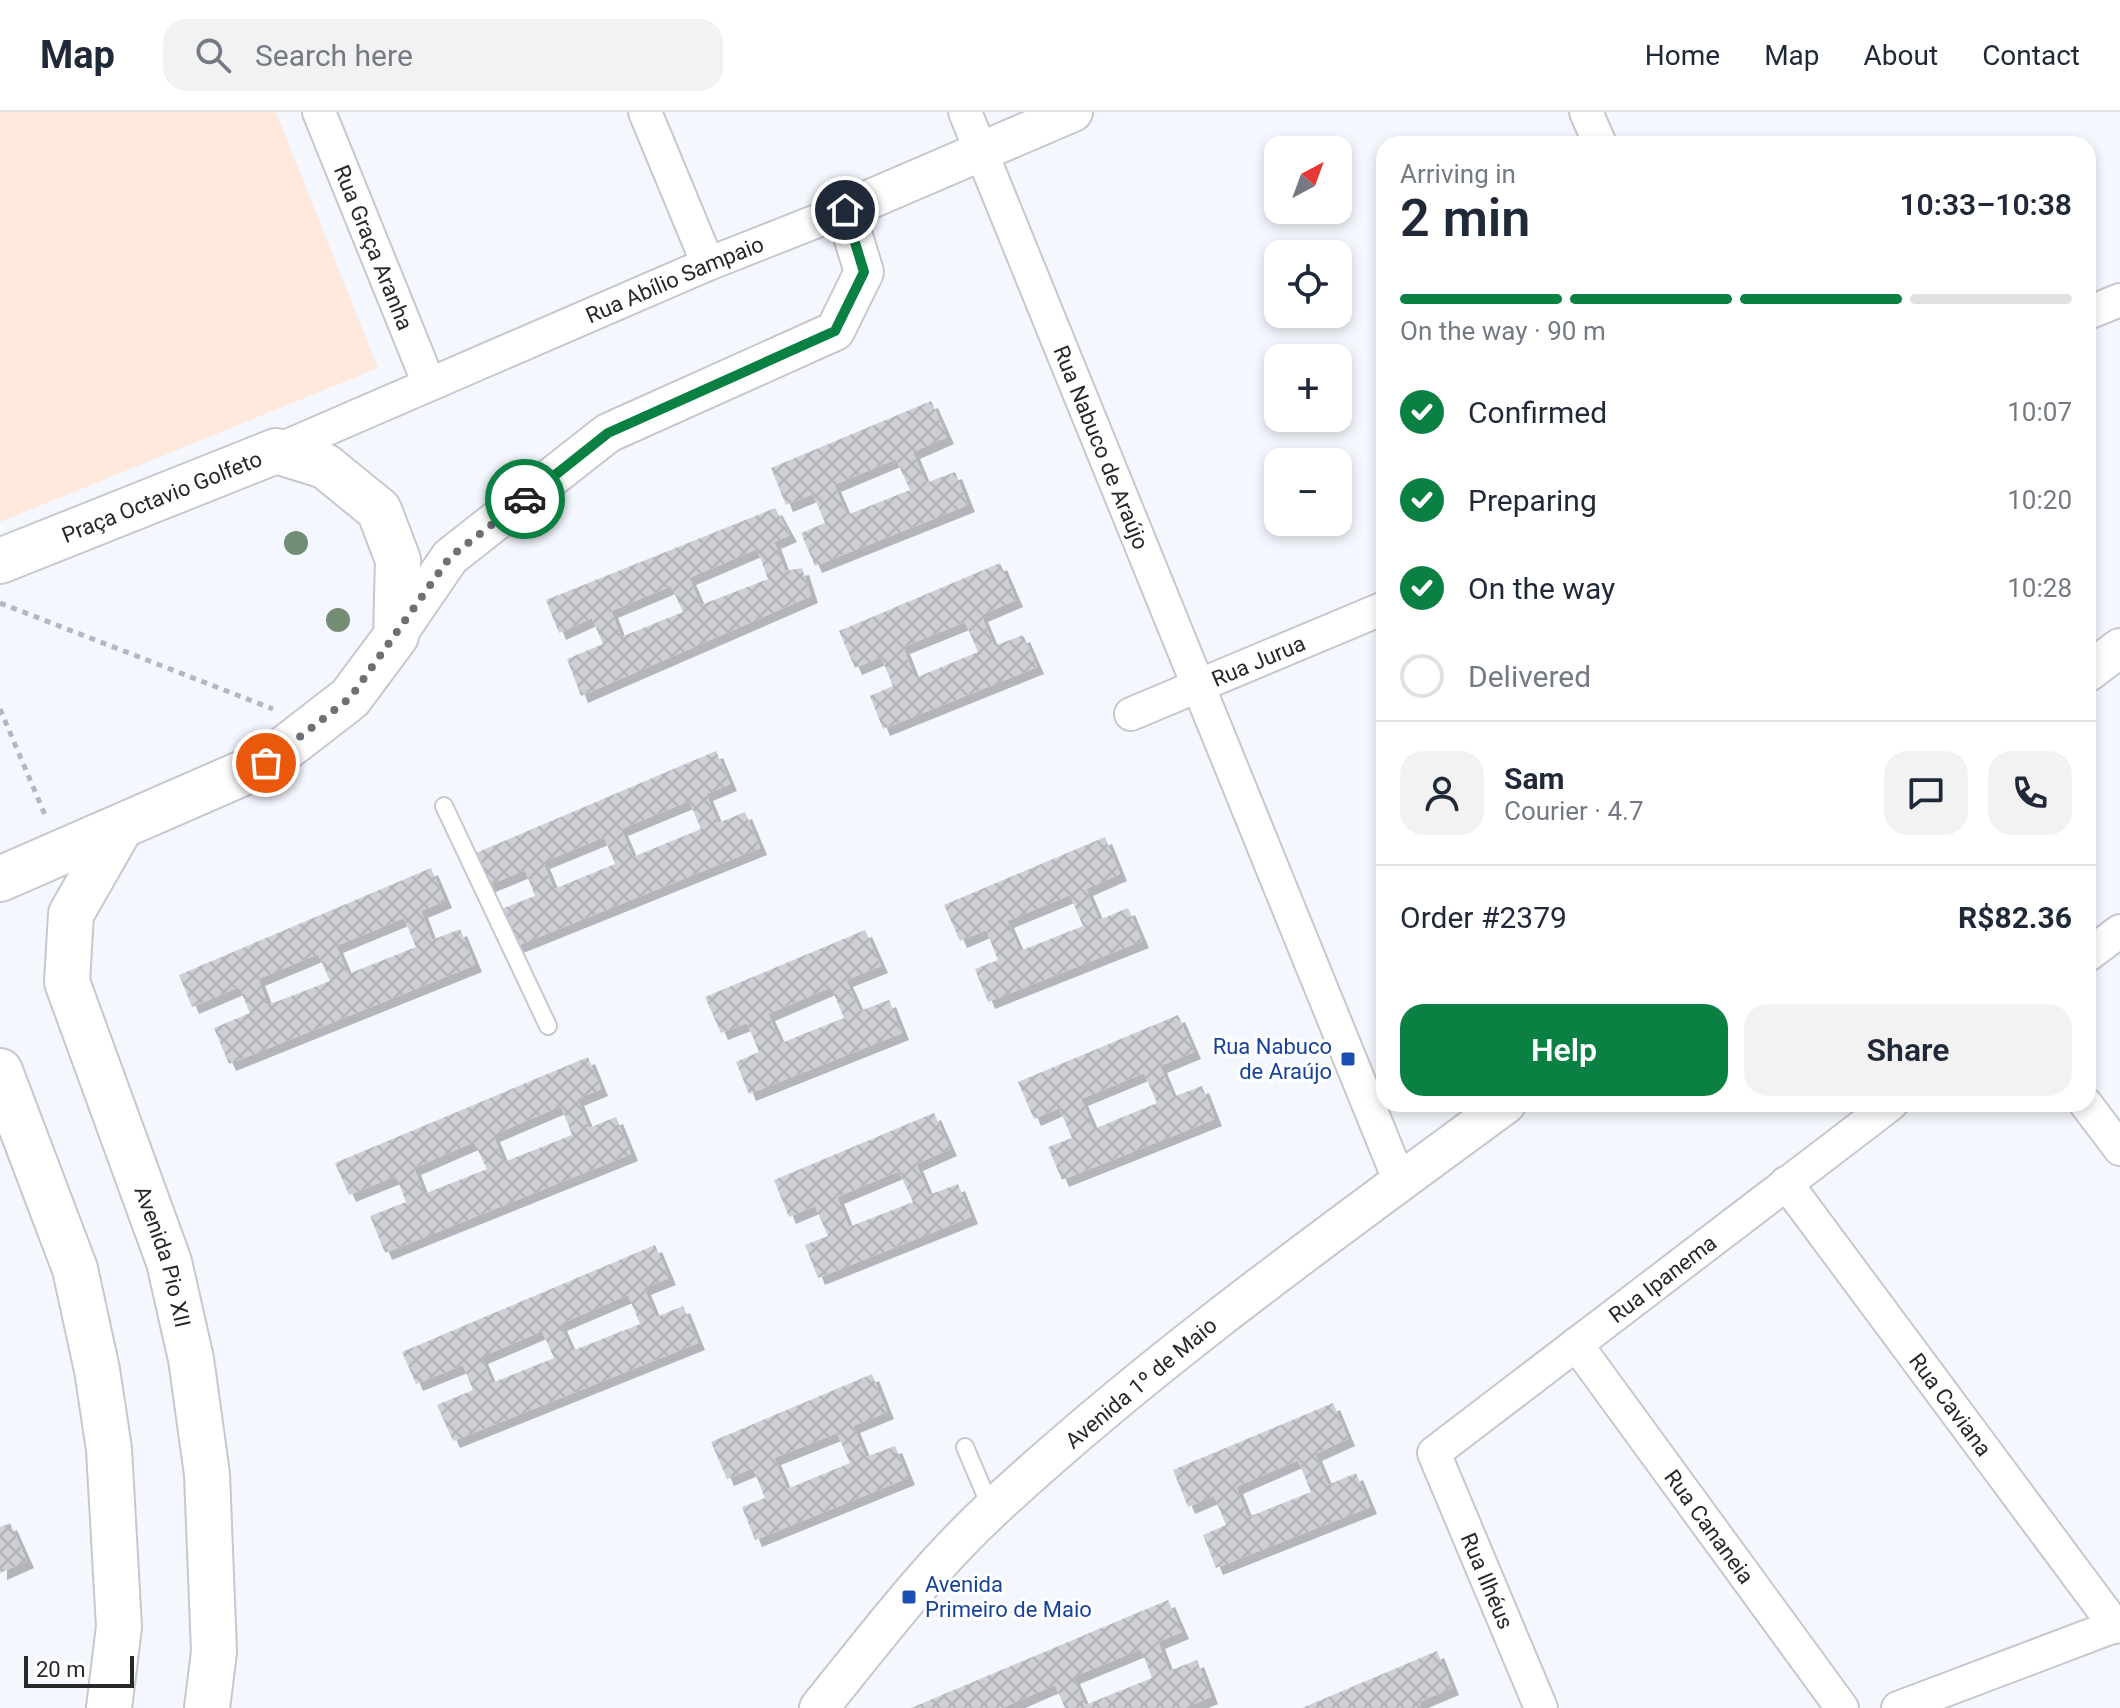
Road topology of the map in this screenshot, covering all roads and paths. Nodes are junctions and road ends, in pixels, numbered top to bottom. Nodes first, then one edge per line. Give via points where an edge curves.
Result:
1 (319, 112) edge
2 (645, 112) edge
3 (965, 112) edge
4 (1073, 112) edge
5 (1586, 112) edge
6 (1596, 136) edge
7 (981, 150) junction
8 (845, 210) junction
9 (708, 264) junction
10 (2120, 300) edge
11 (2096, 310) edge
12 (429, 384) junction
13 (276, 451) junction
14 (0, 561) edge
15 (0, 603) edge
16 (1376, 611) edge
17 (396, 636) junction
18 (2120, 648) edge
19 (2096, 666) edge
20 (1197, 687) junction
21 (0, 709) edge
22 (1131, 714) dead end
23 (315, 725) junction
24 (444, 806) dead end
25 (119, 830) junction
26 (61, 854) junction
27 (0, 879) edge
28 (2120, 931) edge
29 (2096, 949) edge
30 (548, 1026) dead end
31 (0, 1071) edge
32 (1495, 1112) edge
33 (1880, 1112) edge
34 (2092, 1112) edge
35 (2120, 1149) edge
36 (1400, 1182) junction
37 (1786, 1183) junction
38 (1576, 1344) junction
39 (965, 1447) dead end
40 (1434, 1453) joint
41 (992, 1509) junction
42 (2118, 1626) edge
43 (109, 1708) edge
44 (207, 1708) edge
45 (819, 1708) edge
46 (1541, 1708) edge
47 (1842, 1708) edge
48 (1898, 1708) edge

1 - 12 street, Rua Graça Aranha
2 - 9 street
3 - 7 street, Rua Nabuco de Araújo
4 - 7 street, Rua Abílio Sampaio
5 - 6 street
7 - 8 street, Rua Abílio Sampaio
7 - 20 street, Rua Nabuco de Araújo
8 - 9 street, Rua Abílio Sampaio
8 - 17 street via 864,272 835,331 608,433 450,557
9 - 12 street, Rua Abílio Sampaio
10 - 11 street
12 - 13 street, Rua Abílio Sampaio
13 - 14 main road, Praça Octavio Golfeto
13 - 17 main road, Praça Octavio Golfeto via 325,466 379,510 398,560
15 - 23 path
16 - 20 street, Rua Jurua
17 - 23 main road via 350,698
18 - 19 street
20 - 22 street, Rua Jurua
20 - 36 street, Rua Nabuco de Araújo
21 - 26 path
23 - 25 main road via 266,763
24 - 30 lane
25 - 26 main road
25 - 44 main road, Avenida Pio XII via 71,914 67,982 169,1262 191,1359 207,1474 214,1652
26 - 27 main road
28 - 29 street
31 - 43 main road via 75,1269 97,1370 109,1449 119,1627
32 - 36 street, Avenida 1º de Maio
33 - 37 street, Rua Ipanema
34 - 35 street
36 - 41 street, Avenida 1º de Maio via 1211,1325
37 - 38 street, Rua Ipanema
37 - 42 street, Rua Caviana
38 - 40 street, Rua Ipanema
38 - 47 street, Rua Cananeia
39 - 41 lane
40 - 46 street, Rua Ilhéus
41 - 45 street, Avenida 1º de Maio via 909,1597
42 - 48 street

